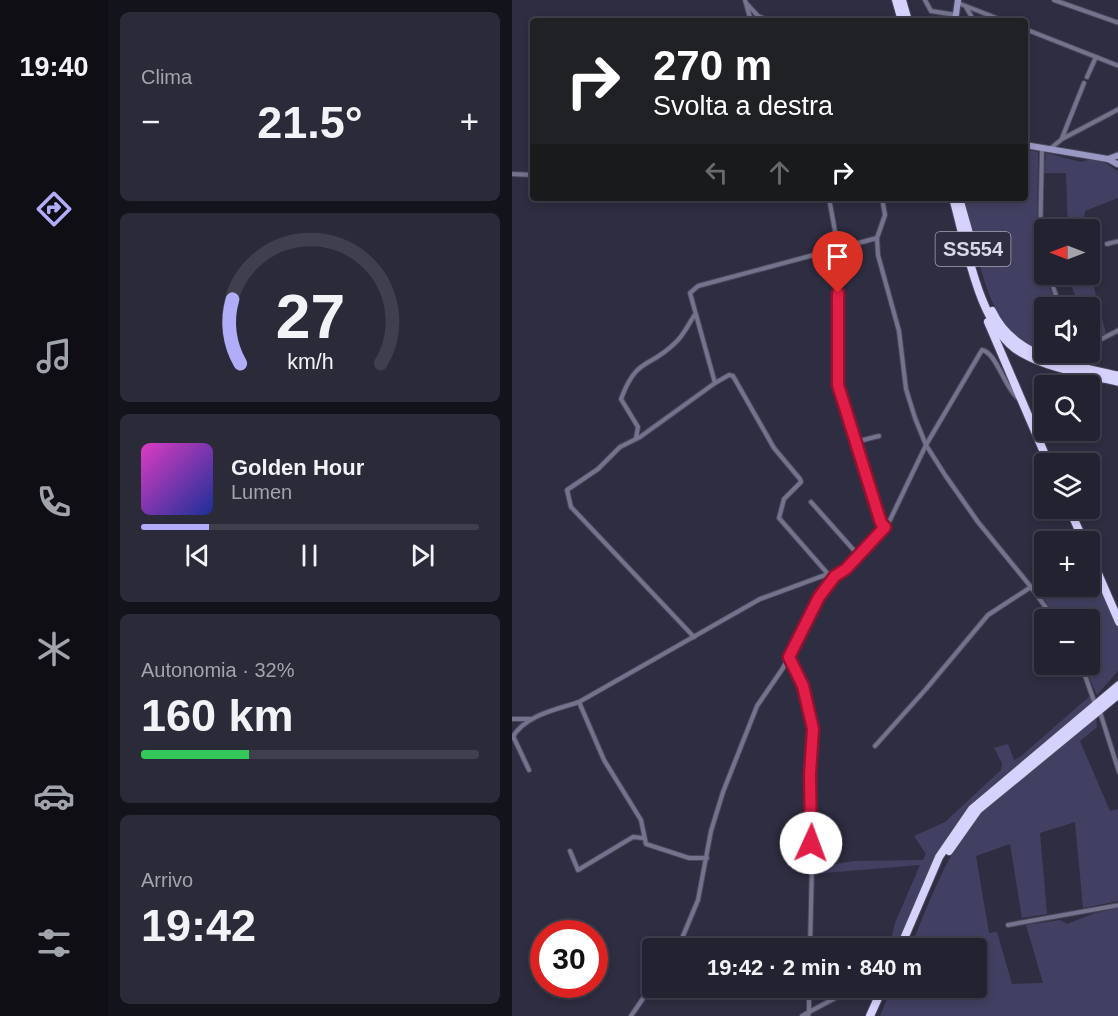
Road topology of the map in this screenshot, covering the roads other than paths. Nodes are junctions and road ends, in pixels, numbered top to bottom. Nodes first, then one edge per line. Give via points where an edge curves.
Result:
1 (896, 0) edge
2 (902, 0) edge
3 (925, 0) edge
4 (1054, 0) edge
5 (746, 2) edge
6 (958, 2) edge
7 (966, 6) junction
8 (750, 18) edge
9 (763, 18) edge
10 (901, 18) edge
11 (907, 18) edge
12 (956, 18) edge
13 (972, 18) edge
14 (996, 18) edge
15 (1118, 24) edge
16 (1028, 30) edge
17 (1096, 57) junction
18 (1118, 66) edge
19 (1087, 77) dead end
20 (1084, 83) dead end
21 (1118, 109) edge
22 (1062, 139) junction
23 (1028, 145) edge
24 (1046, 148) junction
25 (1118, 155) edge
26 (1108, 159) junction
27 (1118, 165) edge
28 (512, 174) edge
29 (530, 175) edge
30 (830, 201) edge
31 (883, 201) edge
32 (954, 201) edge
33 (960, 201) edge
34 (1041, 219) edge
35 (877, 238) junction
36 (1118, 241) edge
37 (1107, 244) dead end
38 (838, 248) junction
39 (983, 304) junction
40 (694, 315) junction
41 (1118, 330) edge
42 (1100, 340) edge
43 (1118, 376) edge
44 (1118, 382) edge
45 (715, 383) junction
46 (1022, 401) junction
47 (879, 436) dead end
48 (635, 439) junction
49 (855, 442) junction
50 (926, 446) junction
51 (1044, 453) edge
52 (811, 502) dead end
53 (885, 527) junction
54 (859, 556) junction
55 (828, 574) junction
56 (835, 576) junction
57 (1100, 583) edge
58 (1034, 586) edge
59 (1031, 587) junction
60 (1047, 609) edge
61 (1118, 622) edge
62 (694, 637) junction
63 (789, 657) junction
64 (1085, 675) edge
65 (1118, 678) edge
66 (1118, 685) edge
67 (1109, 692) junction
68 (1118, 694) edge
69 (1118, 699) edge
70 (1094, 701) dead end
71 (579, 702) junction
72 (1106, 704) junction
73 (1100, 712) dead end
74 (512, 719) edge
75 (530, 720) junction
76 (512, 737) edge
77 (875, 746) dead end
78 (529, 770) dead end
79 (1118, 771) edge
80 (643, 838) junction
81 (570, 851) dead end
82 (707, 858) junction
83 (1118, 905) edge
84 (1008, 925) dead end
85 (683, 938) edge
86 (810, 938) edge
87 (903, 938) edge
88 (909, 938) edge
89 (643, 998) edge
90 (809, 998) edge
91 (837, 998) edge
92 (878, 998) edge
93 (883, 998) edge
94 (809, 1014) edge
95 (630, 1016) edge
96 (802, 1016) edge
97 (870, 1016) edge
98 (876, 1016) edge

1 - 10 highway
2 - 11 highway
3 - 12 street via 931,11
4 - 15 street
5 - 8 street
5 - 9 street
6 - 7 street
6 - 12 street
7 - 13 street
7 - 14 street
16 - 17 street
17 - 18 street
17 - 19 street
20 - 22 street
21 - 22 street
22 - 24 street
23 - 24 street
24 - 26 street
24 - 34 street
25 - 26 street
25 - 27 street
26 - 27 street
28 - 29 street
30 - 38 street
31 - 35 street via 885,215
32 - 39 highway, SS554
33 - 43 highway, SS554 via 988,299 1003,330 1022,347 1040,355
35 - 38 street
35 - 50 street via 882,273 899,331 906,389
36 - 37 street
38 - 40 street via 698,286 690,294
38 - 49 street via 838,385
39 - 44 highway, SS554 via 992,325 1020,352
39 - 46 highway via 993,337
40 - 45 street
40 - 48 street via 674,344 641,366 628,380 622,399 638,427
41 - 42 street
45 - 48 street
45 - 55 street via 733,376 774,448 800,479 784,499 779,518
46 - 50 street via 1010,393 989,354 982,350
46 - 51 highway
47 - 49 street
48 - 62 street via 610,455 598,470 571,485 567,499
49 - 53 street
50 - 53 street
50 - 59 street via 978,522
52 - 54 street
53 - 54 street
54 - 56 street
55 - 56 street
55 - 62 street via 760,598
56 - 63 street via 819,597
57 - 61 highway
58 - 59 street
59 - 60 street
59 - 77 street via 988,615
62 - 71 street
63 - 82 street via 749,725 723,792
63 - 86 street via 803,686 813,729
64 - 70 street
65 - 67 highway
66 - 67 highway
67 - 87 highway via 972,809 939,857
68 - 72 highway
69 - 72 highway
71 - 75 street
71 - 80 street via 604,760 641,820
72 - 88 highway via 986,803 963,829 944,858
73 - 79 street
74 - 75 street
75 - 76 street
76 - 78 street
80 - 81 street via 634,837 578,870
80 - 82 street via 652,847 689,858
82 - 85 street via 692,918
83 - 84 street
89 - 95 street
90 - 94 street
91 - 94 street
92 - 97 highway
93 - 98 highway
94 - 96 street

